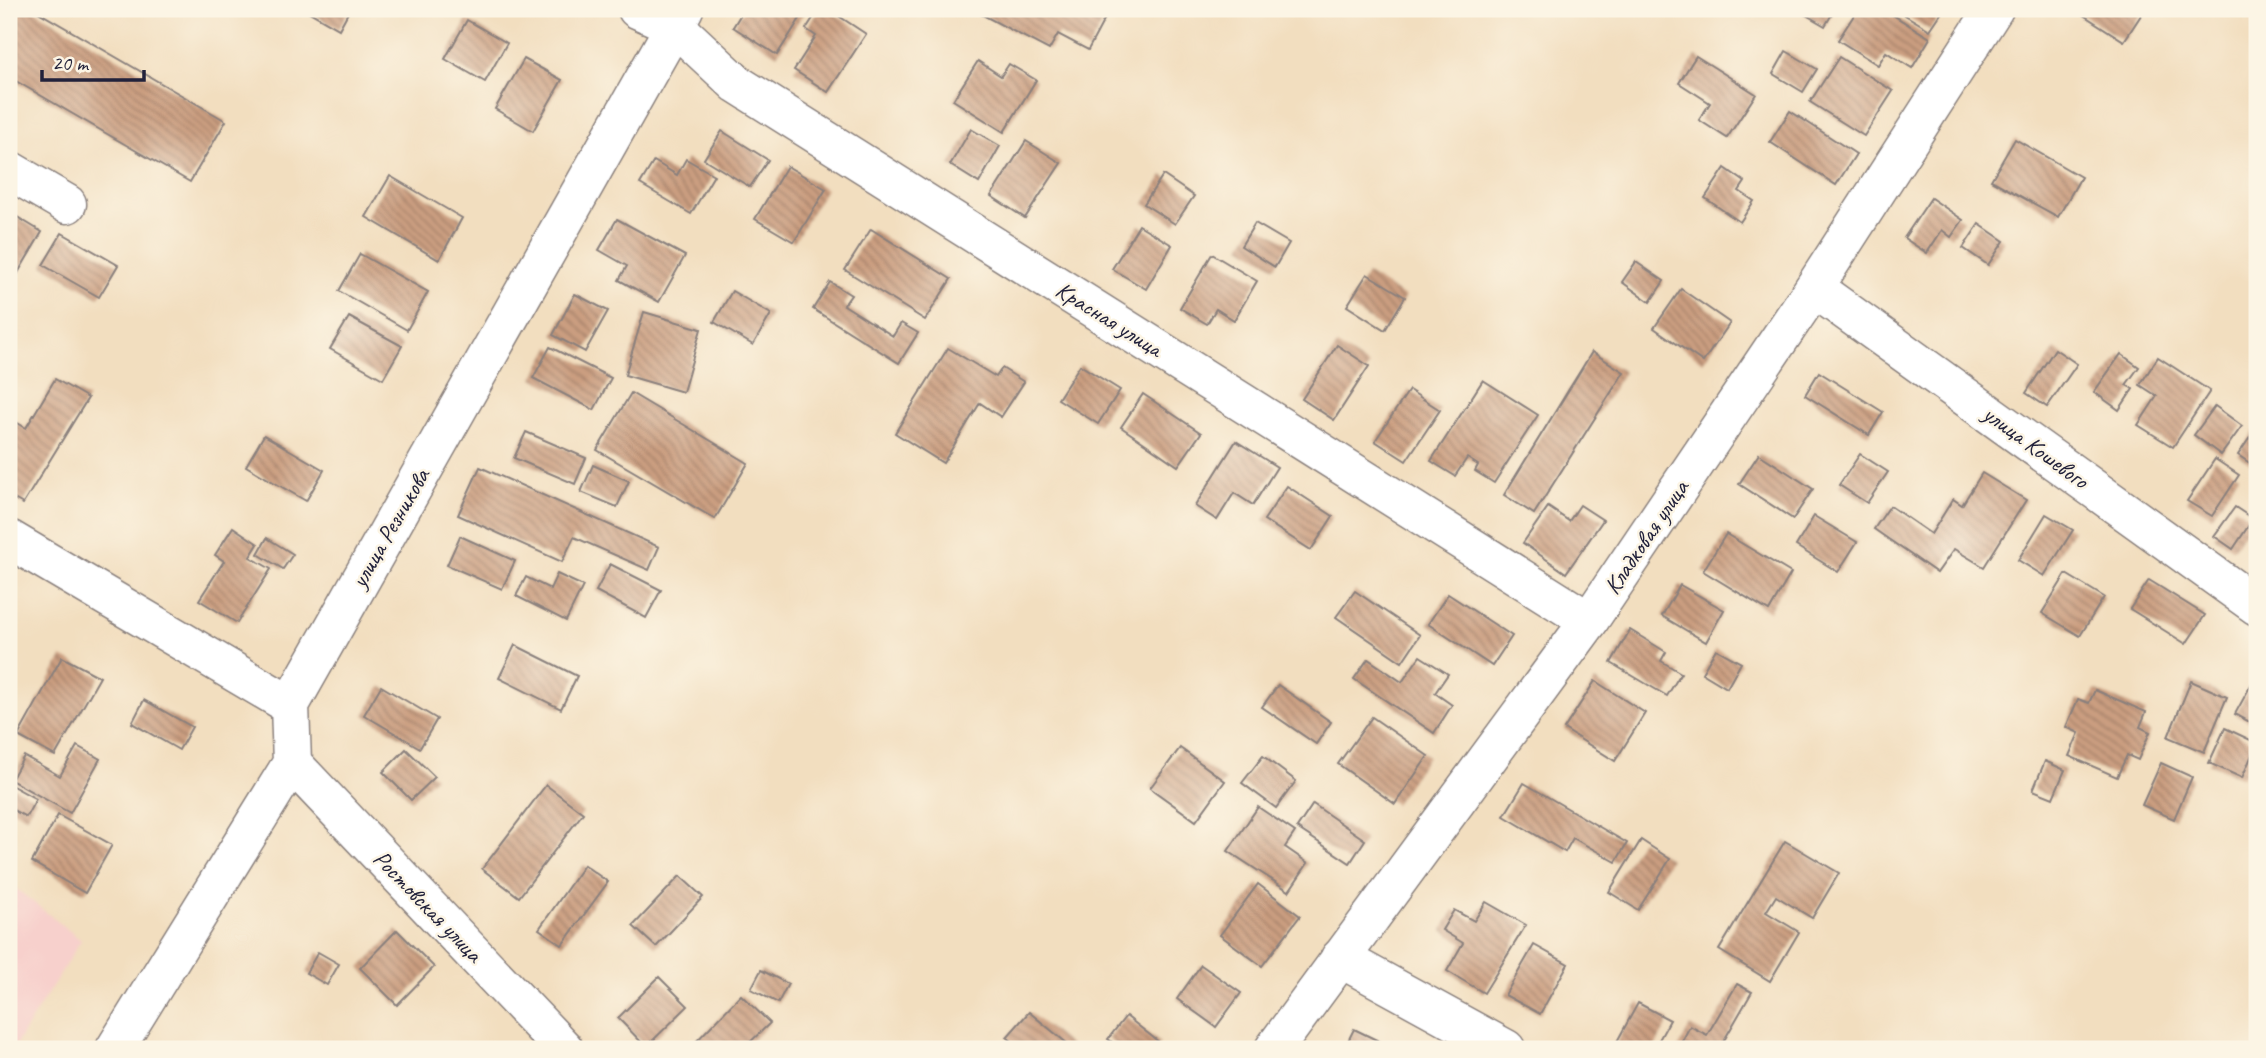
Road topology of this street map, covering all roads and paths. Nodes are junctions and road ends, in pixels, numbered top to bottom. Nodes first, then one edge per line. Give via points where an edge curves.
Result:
1 (637, 9) edge
2 (1994, 9) edge
3 (680, 17) edge
4 (9, 170) edge
5 (67, 204) dead end
6 (1814, 288) junction
7 (9, 538) edge
8 (2257, 606) edge
9 (1589, 621) junction
10 (290, 705) junction
11 (292, 763) junction
12 (1340, 958) junction
13 (115, 1049) edge
14 (564, 1049) edge
15 (1273, 1049) edge
16 (1506, 1049) edge

1 - 3 street, Красная улица
2 - 6 street, Кладковая улица
3 - 9 street, Красная улица via 737,83
3 - 10 street, улица Резникова
4 - 5 street
6 - 8 street, улица Кошевого
6 - 9 street, Кладковая улица
7 - 10 street
9 - 12 street, Кладковая улица
10 - 11 street
11 - 13 street
11 - 14 street, Ростовская улица
12 - 15 street, Кладковая улица
12 - 16 street

